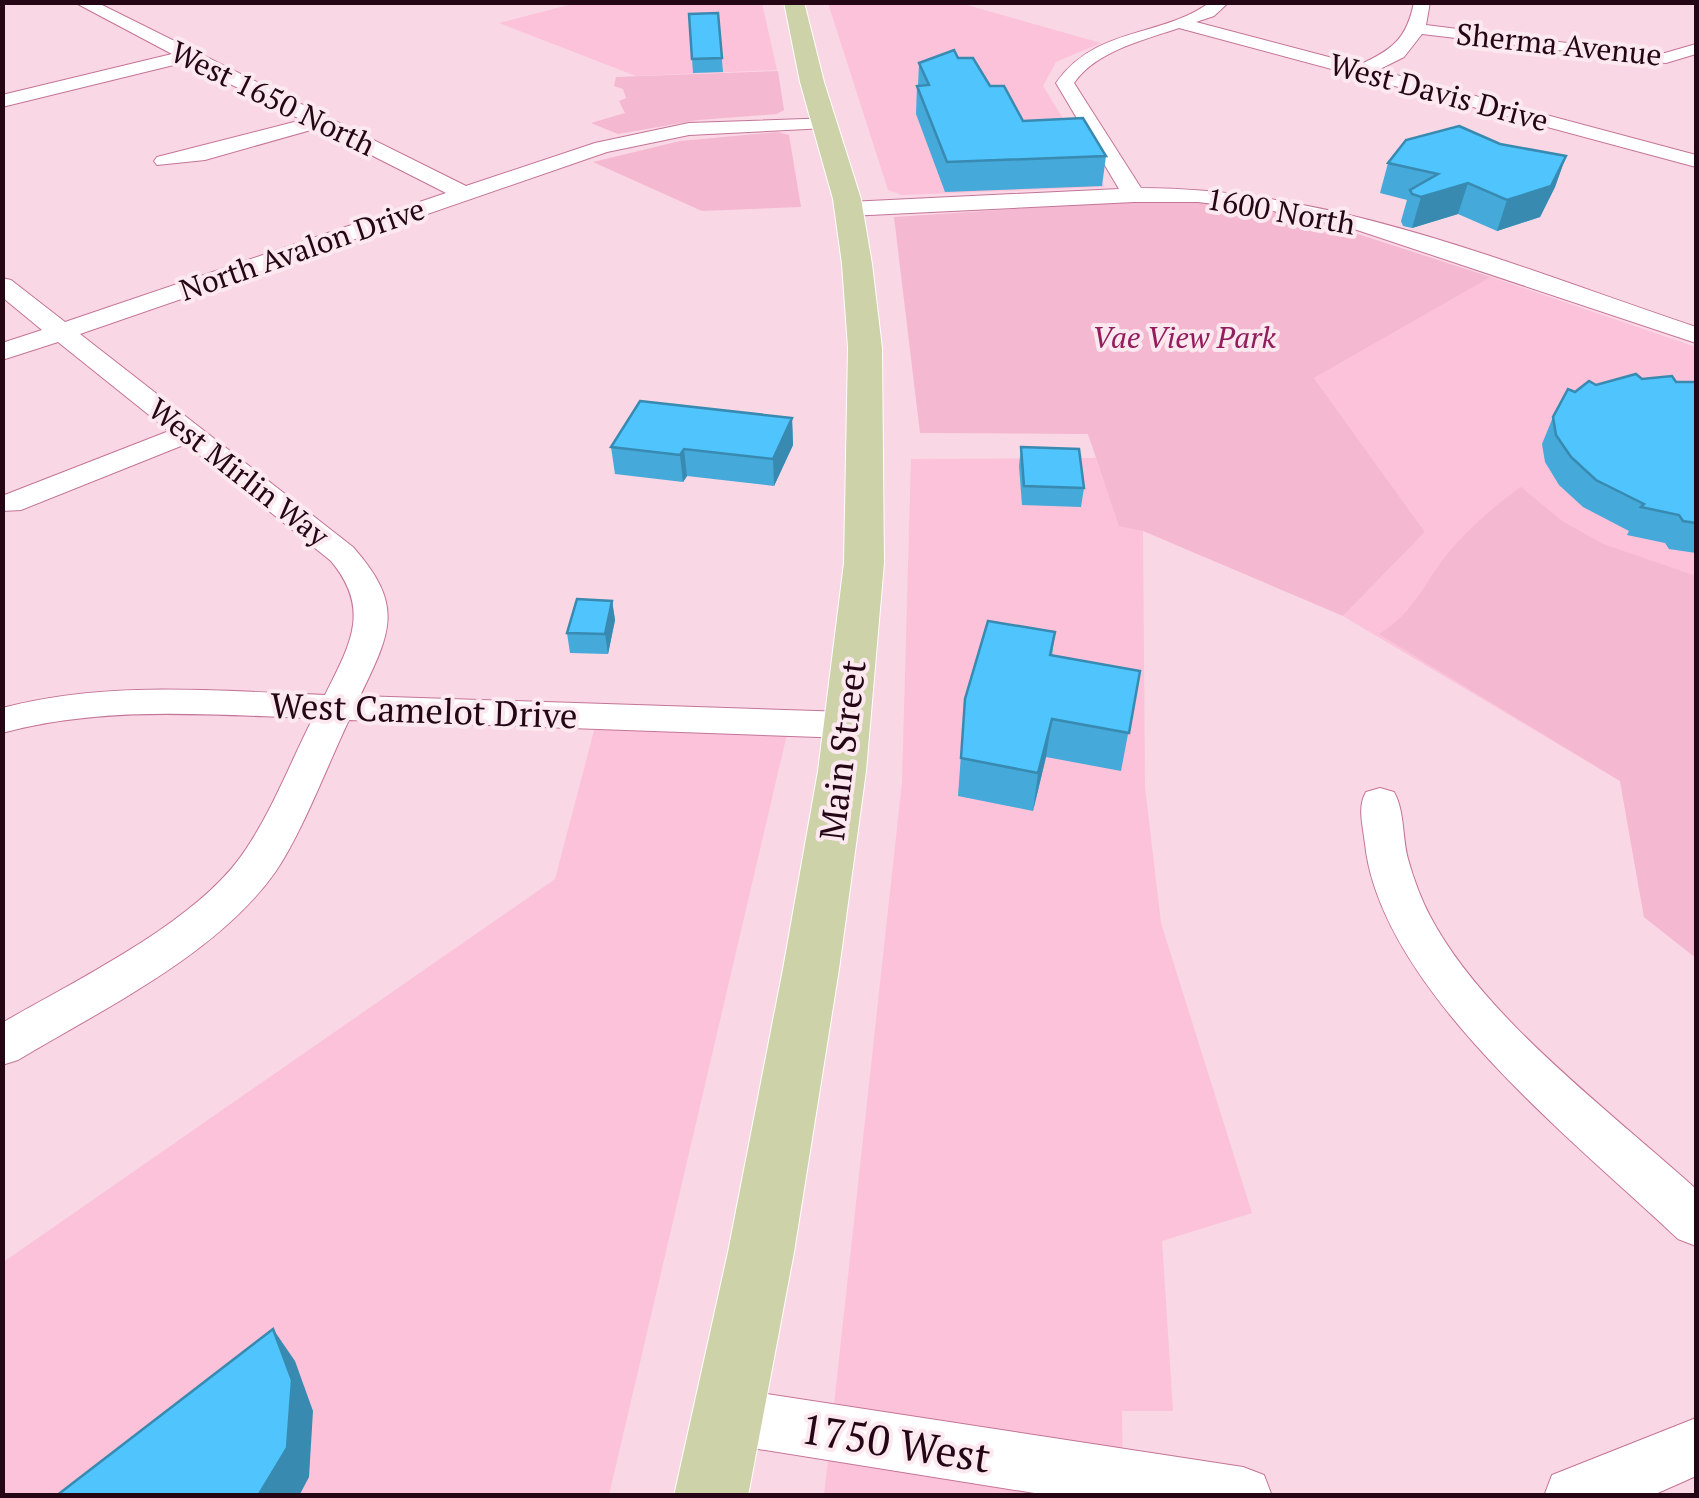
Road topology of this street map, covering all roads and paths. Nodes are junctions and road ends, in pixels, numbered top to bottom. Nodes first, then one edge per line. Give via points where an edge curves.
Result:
1 (82, 2) edge
2 (794, 2) edge
3 (1220, 2) edge
4 (1422, 2) edge
5 (1180, 23) junction
6 (1420, 29) junction
7 (1696, 49) edge
8 (187, 56) junction
9 (1362, 71) junction
10 (2, 101) edge
11 (319, 122) junction
12 (826, 122) junction
13 (164, 161) dead end
14 (1696, 161) edge
15 (464, 194) junction
16 (1134, 195) junction
17 (849, 209) junction
18 (2, 285) edge
19 (60, 332) junction
20 (1696, 335) edge
21 (2, 352) edge
22 (190, 434) junction
23 (10, 504) dead end
24 (337, 706) junction
25 (2, 721) edge
26 (847, 725) junction
27 (1380, 802) dead end
28 (2, 1046) edge
29 (1696, 1222) edge
30 (727, 1416) junction
31 (1696, 1447) edge
32 (711, 1496) edge
33 (1243, 1496) edge
34 (1573, 1496) edge

1 - 8 street, West 1650 North
2 - 12 main road, Main Street
3 - 5 street
4 - 6 street
5 - 9 street, West Davis Drive
5 - 16 street via 1093,56 1065,84
6 - 7 street, Sherma Avenue via 1638,58
6 - 9 street via 1397,52
8 - 10 street
8 - 11 street, West 1650 North
9 - 14 street, West Davis Drive
11 - 13 street
11 - 15 street, West 1650 North
12 - 15 street, North Avalon Drive via 689,128 602,147
12 - 17 main road, Main Street
15 - 19 street, North Avalon Drive
16 - 17 street, 1600 North
16 - 20 street, 1600 North via 1234,198 1324,214
17 - 26 main road, Main Street via 865,348 866,472
18 - 19 street, West Mirlin Way
19 - 21 street, North Avalon Drive
19 - 22 street, West Mirlin Way
22 - 23 street
22 - 24 street, West Mirlin Way via 342,554 366,582 373,620
24 - 25 street, West Camelot Drive via 133,700
24 - 26 street, West Camelot Drive
24 - 28 street, West Mirlin Way via 261,861 215,912
26 - 30 main road, Main Street via 789,1102
27 - 29 street via 1386,858 1409,919 1443,975 1491,1032
30 - 32 main road, Main Street
30 - 33 street, 1750 West
31 - 34 street

